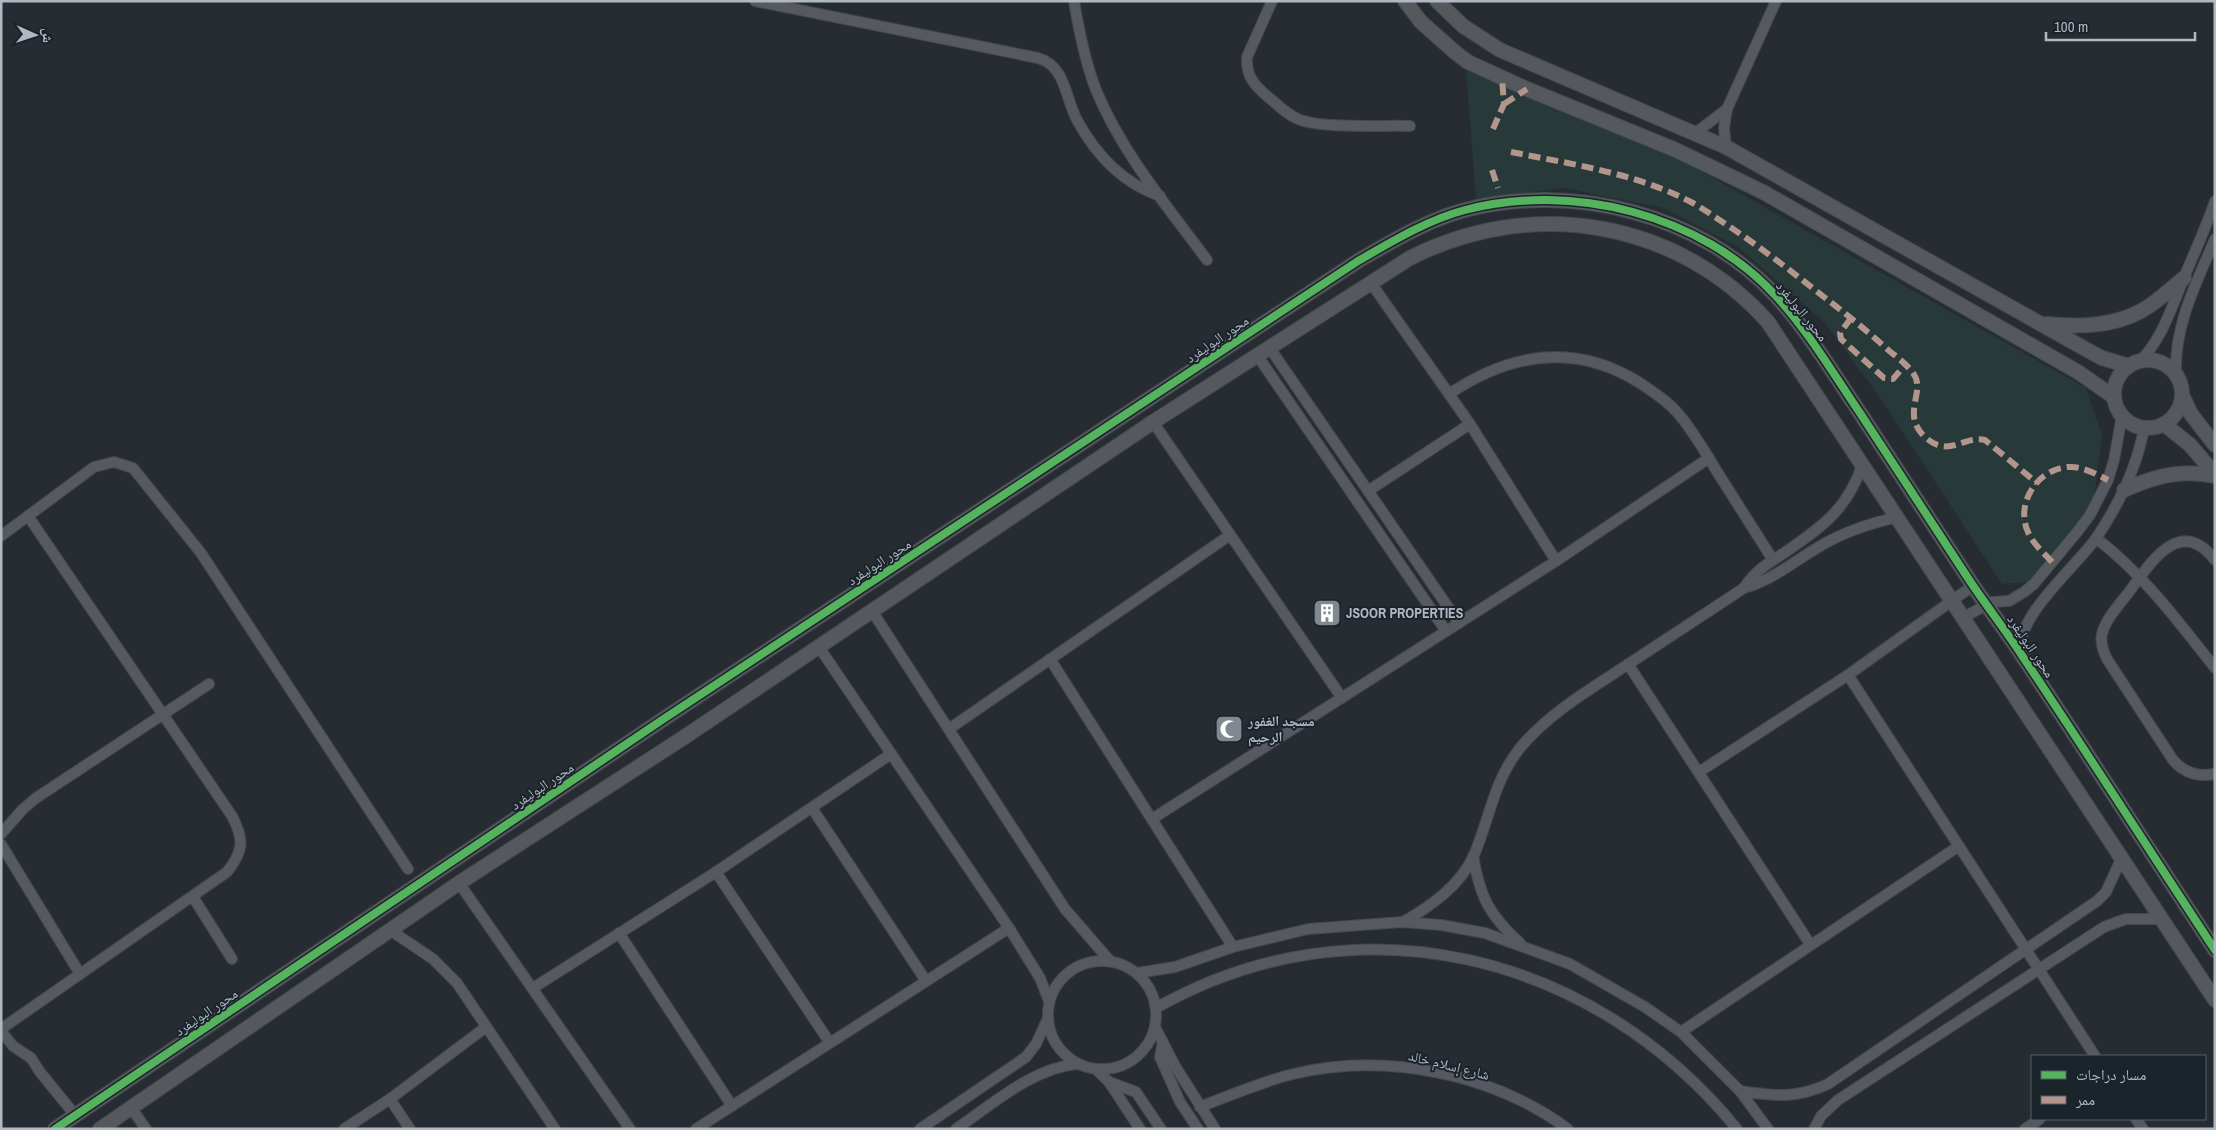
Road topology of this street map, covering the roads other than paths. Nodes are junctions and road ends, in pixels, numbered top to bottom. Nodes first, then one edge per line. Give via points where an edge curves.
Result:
1 (755, 1) edge
2 (1074, 1) edge
3 (1272, 1) edge
4 (1405, 1) edge
5 (1437, 1) edge
6 (1776, 1) edge
7 (1727, 109) junction
8 (1410, 126) dead end
9 (1694, 134) junction
10 (1726, 147) junction
11 (1160, 196) junction
12 (2215, 201) edge
13 (2215, 239) edge
14 (1206, 260) dead end
15 (2184, 278) junction
16 (1370, 283) junction
17 (2040, 324) junction
18 (1270, 346) junction
19 (1257, 355) junction
20 (2134, 363) junction
21 (2176, 376) junction
22 (1449, 394) junction
23 (2182, 395) junction
24 (2114, 396) junction
25 (2122, 416) junction
26 (1154, 422) junction
27 (1470, 424) junction
28 (2164, 424) junction
29 (2144, 428) junction
30 (2215, 445) edge
31 (1709, 458) junction
32 (1863, 463) junction
33 (2215, 475) edge
34 (2124, 490) junction
35 (1368, 491) junction
36 (28, 516) junction
37 (1898, 517) junction
38 (1230, 535) junction
39 (1, 536) edge
40 (2096, 538) junction
41 (1773, 560) junction
42 (2215, 560) edge
43 (1556, 561) junction
44 (2141, 576) junction
45 (2038, 580) junction
46 (1974, 585) junction
47 (1744, 588) junction
48 (2050, 591) junction
49 (1952, 600) junction
50 (1986, 604) junction
51 (872, 611) junction
52 (1964, 616) junction
53 (1458, 623) junction
54 (1446, 631) junction
55 (819, 647) junction
56 (2021, 654) junction
57 (1050, 659) junction
58 (1628, 664) junction
59 (2215, 668) edge
60 (1848, 675) junction
61 (209, 684) dead end
62 (1342, 698) junction
63 (163, 714) junction
64 (948, 729) junction
65 (891, 754) junction
66 (1699, 772) junction
67 (2215, 774) edge
68 (812, 808) junction
69 (1152, 819) junction
70 (1, 834) edge
71 (1, 844) edge
72 (1959, 846) junction
73 (1473, 856) junction
74 (2122, 857) junction
75 (408, 869) dead end
76 (716, 872) junction
77 (459, 883) junction
78 (193, 897) junction
79 (2162, 919) junction
80 (1402, 922) junction
81 (1009, 928) junction
82 (390, 930) junction
83 (619, 933) junction
84 (1810, 944) junction
85 (1522, 946) junction
86 (1233, 947) junction
87 (2026, 950) junction
88 (2215, 950) edge
89 (232, 960) dead end
90 (1110, 961) junction
91 (2039, 970) junction
92 (1137, 973) junction
93 (80, 974) junction
94 (926, 982) junction
95 (533, 988) junction
96 (2215, 1000) edge
97 (1049, 1001) junction
98 (1156, 1008) junction
99 (1049, 1014) junction
100 (486, 1027) junction
101 (1155, 1027) junction
102 (1, 1030) edge
103 (1681, 1032) junction
104 (1163, 1042) junction
105 (830, 1043) junction
106 (2094, 1055) edge
107 (1076, 1064) junction
108 (1097, 1070) junction
109 (1109, 1082) junction
110 (1740, 1092) junction
111 (390, 1099) junction
112 (732, 1106) junction
113 (1200, 1107) junction
114 (132, 1109) junction
115 (75, 1115) junction
116 (2038, 1120) edge
117 (55, 1129) edge
118 (100, 1129) edge
119 (146, 1129) edge
120 (344, 1129) edge
121 (410, 1129) edge
122 (555, 1129) edge
123 (630, 1129) edge
124 (696, 1129) edge
125 (920, 1129) edge
126 (956, 1129) edge
127 (1140, 1129) edge
128 (1161, 1129) edge
129 (1198, 1129) edge
130 (1215, 1129) edge
131 (1568, 1129) edge
132 (1737, 1129) edge
133 (1768, 1129) edge
134 (1814, 1129) edge
135 (2025, 1129) edge

1 - 11 street via 1048,62 1060,74 1073,112 1103,159 1130,182
2 - 11 street via 1095,88 1133,159
3 - 8 street via 1247,58 1249,77 1255,86 1286,112 1307,122
4 - 24 street via 1421,22 1468,62 1676,150 1763,192 2078,372
5 - 9 street via 1463,26 1500,50
6 - 7 street
7 - 9 street
7 - 10 street
9 - 10 street
10 - 17 street
11 - 14 street
12 - 15 street
13 - 21 street via 2181,322
15 - 17 street via 2155,302 2126,317 2093,325
15 - 20 street via 2162,332 2152,348
16 - 18 street
16 - 22 street
16 - 32 street via 1410,258 1447,241 1505,226 1545,223 1585,226 1659,246 1710,271 1755,308 1780,338
17 - 20 street via 2102,358
18 - 19 street
18 - 35 street
19 - 26 street
19 - 54 street
20 - 21 street via 2160,362
20 - 24 street via 2120,374
21 - 23 street
22 - 27 street
22 - 31 street via 1474,378 1519,361 1558,357 1586,360 1626,374 1662,397 1691,430
23 - 28 street via 2180,406
23 - 30 street via 2194,419
24 - 25 street
25 - 29 street
25 - 45 street via 2114,460 2100,498
26 - 38 street
26 - 51 street
27 - 35 street
27 - 43 street
28 - 29 street
28 - 33 street via 2190,445
29 - 34 street via 2138,456
31 - 41 street
31 - 43 street
32 - 37 street
32 - 41 street via 1854,487 1832,518
33 - 34 street via 2162,474
34 - 40 street
35 - 53 street
36 - 39 street
36 - 63 street
36 - 75 street via 99,465 114,462 133,468 201,553
37 - 47 street via 1868,524 1836,537 1766,580
37 - 49 street
38 - 57 street
38 - 62 street
40 - 44 street
40 - 48 street
41 - 47 street
42 - 44 street via 2202,546 2179,542 2163,550
43 - 53 street
44 - 59 street
44 - 67 street via 2105,626 2102,639 2104,654 2177,764 2193,774
45 - 48 street
45 - 50 street via 2016,598
46 - 49 street
46 - 50 street, محور البوليفرد
46 - 115 street, محور البوليفرد via 1824,359 1775,295 1746,268 1713,245 1676,227 1636,213 1594,204 1547,200 1462,211 1387,244 1275,315 427,877
47 - 58 street
48 - 56 street via 2026,627
49 - 52 street
49 - 60 street
50 - 52 street
50 - 56 street, محور البوليفرد
51 - 55 street
51 - 64 street
52 - 74 street
53 - 54 street
54 - 62 street
55 - 65 street
55 - 77 street
56 - 88 street, محور البوليفرد
57 - 64 street
57 - 69 street
58 - 66 street
58 - 73 street via 1542,724 1519,750 1501,779
60 - 66 street
60 - 72 street
61 - 63 street
62 - 69 street
63 - 70 street via 36,798
63 - 78 street via 240,831 241,843 235,863 228,872
64 - 90 street via 1065,909
65 - 68 street
65 - 81 street
66 - 84 street
68 - 76 street
68 - 94 street
69 - 86 street
71 - 93 street
72 - 84 street
72 - 87 street
73 - 80 street via 1459,879 1442,896
73 - 85 street via 1478,884 1488,908
74 - 79 street
74 - 87 street via 2106,892 2097,902
76 - 83 street
76 - 105 street
77 - 82 street
77 - 95 street
78 - 89 street
78 - 93 street
79 - 91 street via 2114,922
79 - 96 street
80 - 85 street via 1485,933
80 - 86 street via 1308,929
81 - 94 street
81 - 97 street via 1040,978
82 - 100 street via 446,970
82 - 114 street
83 - 95 street
83 - 112 street
84 - 103 street
85 - 103 street via 1570,964 1600,980
86 - 92 street via 1176,967
87 - 91 street
87 - 110 street via 1828,1084 1796,1095
90 - 92 street
90 - 97 street via 1077,966 1060,981
91 - 106 street
91 - 134 street via 1838,1100 1821,1116
92 - 98 street via 1150,989
93 - 102 street
94 - 105 street
95 - 123 street
97 - 99 street
98 - 101 street
98 - 132 street via 1180,995 1254,967 1315,954 1409,950 1471,959 1560,989 1615,1019 1691,1077
99 - 107 street via 1055,1043
99 - 125 street via 1036,1044 1026,1057
100 - 111 street
100 - 122 street
101 - 104 street
101 - 108 street via 1146,1048 1130,1063
102 - 115 street via 13,1046 31,1058
103 - 110 street
104 - 113 street
104 - 129 street via 1160,1057 1180,1102
105 - 112 street
107 - 108 street
107 - 126 street via 1056,1067 1035,1076
108 - 109 street
109 - 127 street
109 - 128 street via 1136,1092
110 - 133 street
111 - 120 street
111 - 121 street
112 - 124 street
113 - 130 street
113 - 131 street, شارع إسلام خالد via 1294,1074 1346,1066 1400,1067 1453,1076 1500,1092 1542,1111
114 - 118 street
114 - 119 street
115 - 117 street, محور البوليفرد
116 - 135 street

